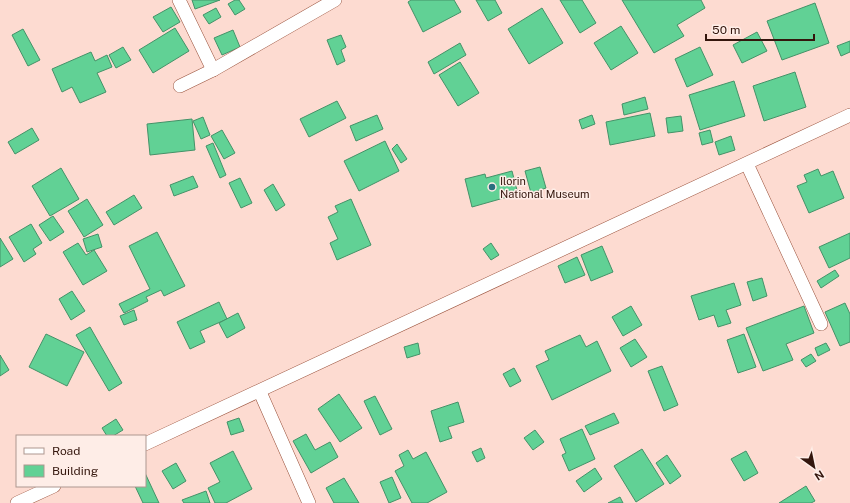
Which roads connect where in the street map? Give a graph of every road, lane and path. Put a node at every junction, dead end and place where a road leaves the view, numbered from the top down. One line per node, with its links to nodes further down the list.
1 (179, 0): 3 (street)
2 (335, 0): 3 (street)
3 (213, 70): 4 (street)
4 (180, 86)
5 (850, 115): 6 (street)
6 (747, 164): 7 (street); 8 (street)
7 (821, 324)
8 (260, 392): 9 (street); 12 (street)
9 (146, 444)
10 (52, 487): 11 (street)
11 (17, 503)
12 (309, 503)

